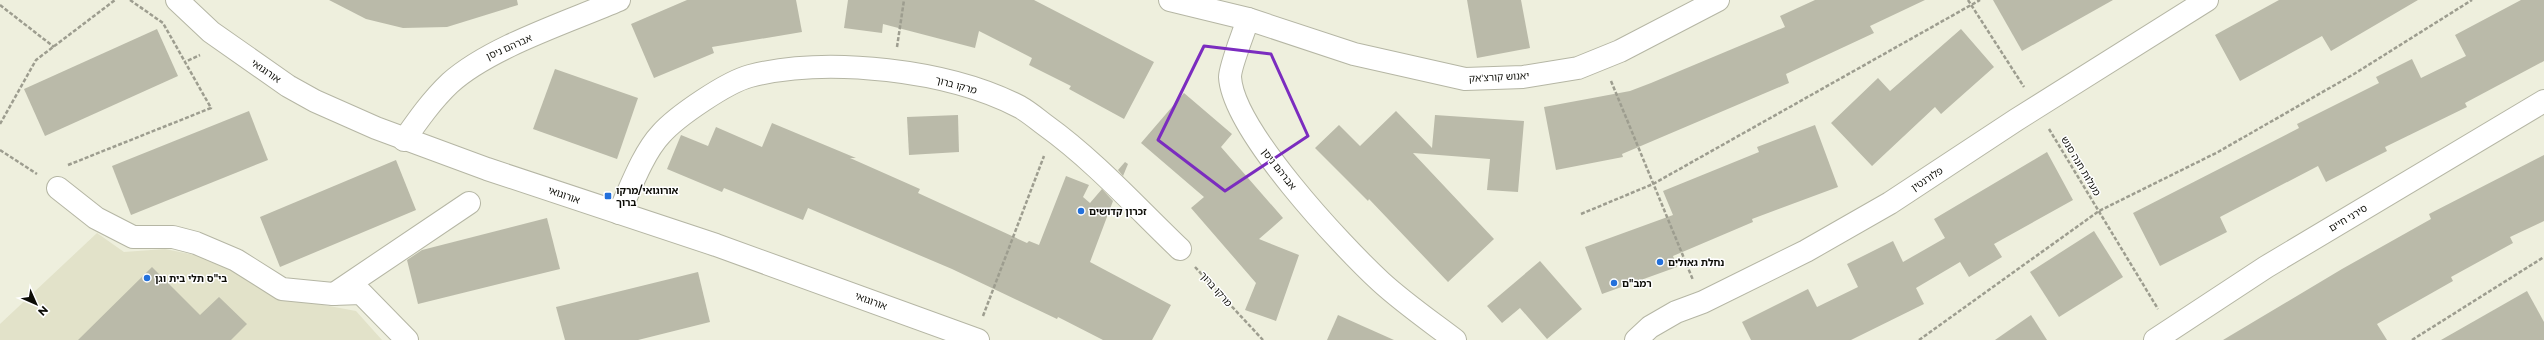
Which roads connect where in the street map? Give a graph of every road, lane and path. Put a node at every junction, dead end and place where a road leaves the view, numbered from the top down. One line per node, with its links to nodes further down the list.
1 (115, 0): 16 (path)
2 (130, 0): 18 (path)
3 (177, 0): 15 (street, אורוגואי)
4 (619, 0): 24 (street, אברהם ניסן)
5 (904, 0): 19 (path)
6 (1170, 0): 14 (street)
7 (1718, 0): 17 (street, יאנוש קורצ'אק)
8 (1968, 0): 13 (path, מעלות חנה סנש)
9 (1980, 0): 13 (path)
10 (2207, 0): 21 (street, פלורנטין)
11 (2472, 0): 29 (path)
12 (0, 5): 16 (path)
13 (1971, 5): 21 (path, מעלות חנה סנש); 27 (path)
14 (1248, 19): 17 (street, יאנוש קורצ'אק); 40 (street, אברהם ניסן)
15 (226, 42): 18 (path); 24 (street, אורוגואי)
16 (54, 47): 22 (path)
17 (1601, 59): 27 (path)
18 (185, 62): 26 (path)
19 (893, 72): 23 (street, מרקו ברוך); 30 (street, מרקו ברוך)
20 (2544, 102): 36 (street, סירני חיים)
21 (2036, 107): 29 (path, מעלות חנה סנש); 35 (street, פלורנטין)
22 (0, 124)
23 (1054, 131): 32 (street, מרקו ברוך); 37 (path)
24 (404, 140): 30 (street, אורוגואי)
25 (0, 150): 26 (path)
26 (60, 178): 34 (street)
27 (1653, 184): 31 (path); 35 (path)
28 (469, 203): 34 (street)
29 (2099, 211): 36 (path, מעלות חנה סנש); 42 (path)
30 (619, 213): 37 (street, אורוגואי)
31 (1581, 214)
32 (1180, 249): 39 (path, מרקו ברוך)
33 (2544, 257): 43 (path)
34 (333, 294): 38 (street)
35 (1703, 302): 41 (street, פלורנטין)
36 (2163, 335)
37 (976, 339)
38 (407, 340)
39 (1263, 340)
40 (1455, 340)
41 (1636, 340)
42 (1919, 340)
43 (2412, 340)

